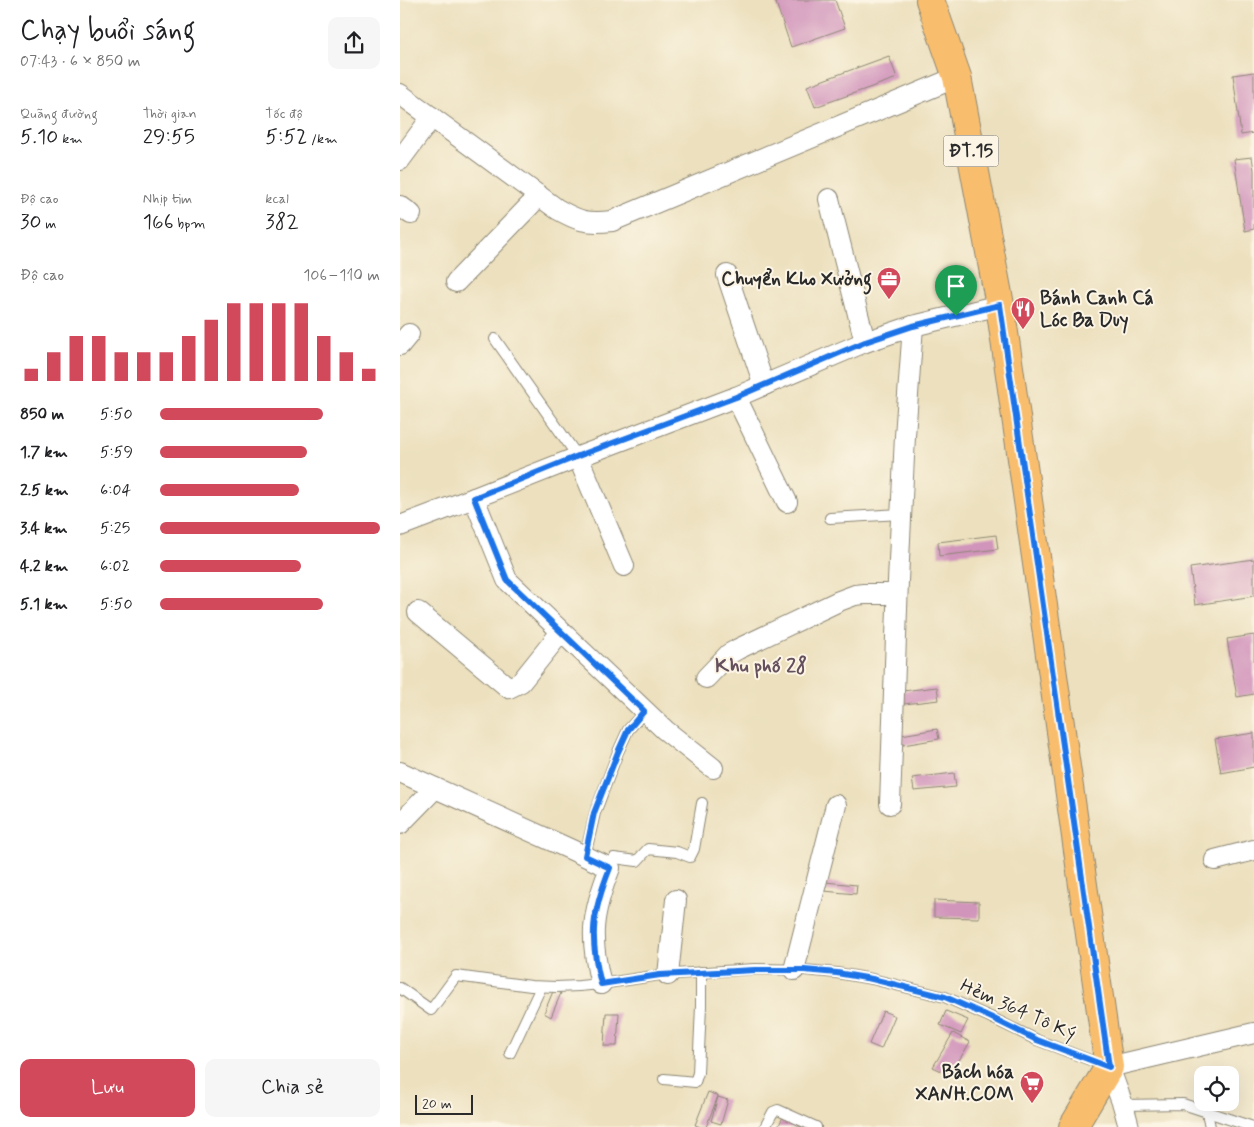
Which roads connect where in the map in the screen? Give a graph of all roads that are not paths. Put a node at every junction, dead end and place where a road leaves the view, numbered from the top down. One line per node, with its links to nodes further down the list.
1 (930, 0): 2 (main road, ĐT.15)
2 (957, 77): 6 (street); 10 (main road, ĐT.15)
3 (400, 94): 4 (street)
4 (432, 117): 5 (street); 6 (street)
5 (400, 160)
6 (539, 196): 9 (street)
7 (829, 199): 13 (street)
8 (728, 275): 14 (street)
9 (456, 282)
10 (1000, 305): 11 (street); 48 (main road, ĐT.15)
11 (913, 326): 13 (street); 19 (street)
12 (494, 339): 16 (lane)
13 (865, 342): 14 (street)
14 (764, 385): 15 (street)
15 (736, 397): 16 (street); 18 (street)
16 (578, 456): 17 (street); 22 (street)
17 (474, 498): 21 (street); 25 (street)
18 (787, 502)
19 (901, 514): 20 (lane); 23 (street)
20 (830, 518)
21 (400, 526)
22 (624, 566)
23 (897, 594): 26 (street); 32 (street)
24 (418, 612): 25 (street)
25 (561, 632): 27 (street)
26 (706, 678)
27 (644, 711): 28 (street); 36 (lane)
28 (713, 768)
29 (400, 772): 30 (street)
30 (435, 788): 34 (street); 36 (street)
31 (702, 803): 38 (lane)
32 (890, 804)
33 (836, 805): 40 (street)
34 (400, 824)
35 (1254, 850): 37 (street)
36 (585, 856): 38 (street)
37 (1215, 860)
38 (610, 868): 43 (street)
39 (676, 900): 42 (street)
40 (794, 970): 41 (lane, Hẻm 364 Tô Ký); 48 (lane, Hẻm 364 Tô Ký)
41 (701, 972): 42 (lane, Hẻm 364 Tô Ký); 49 (lane)
42 (668, 974): 43 (lane, Hẻm 364 Tô Ký)
43 (601, 984): 44 (lane, Hẻm 364 Tô Ký)
44 (542, 987): 45 (lane, Hẻm 364 Tô Ký); 47 (lane)
45 (400, 988)
46 (1254, 1033): 48 (street)
47 (510, 1053)
48 (1109, 1067): 50 (street); 54 (main road)
49 (664, 1079)
50 (1123, 1105): 51 (lane); 55 (street)
51 (1207, 1112): 56 (lane); 57 (lane)
52 (765, 1127): 53 (lane)
53 (816, 1127)
54 (1073, 1127)
55 (1128, 1127)
56 (1210, 1127)
57 (1253, 1127)

